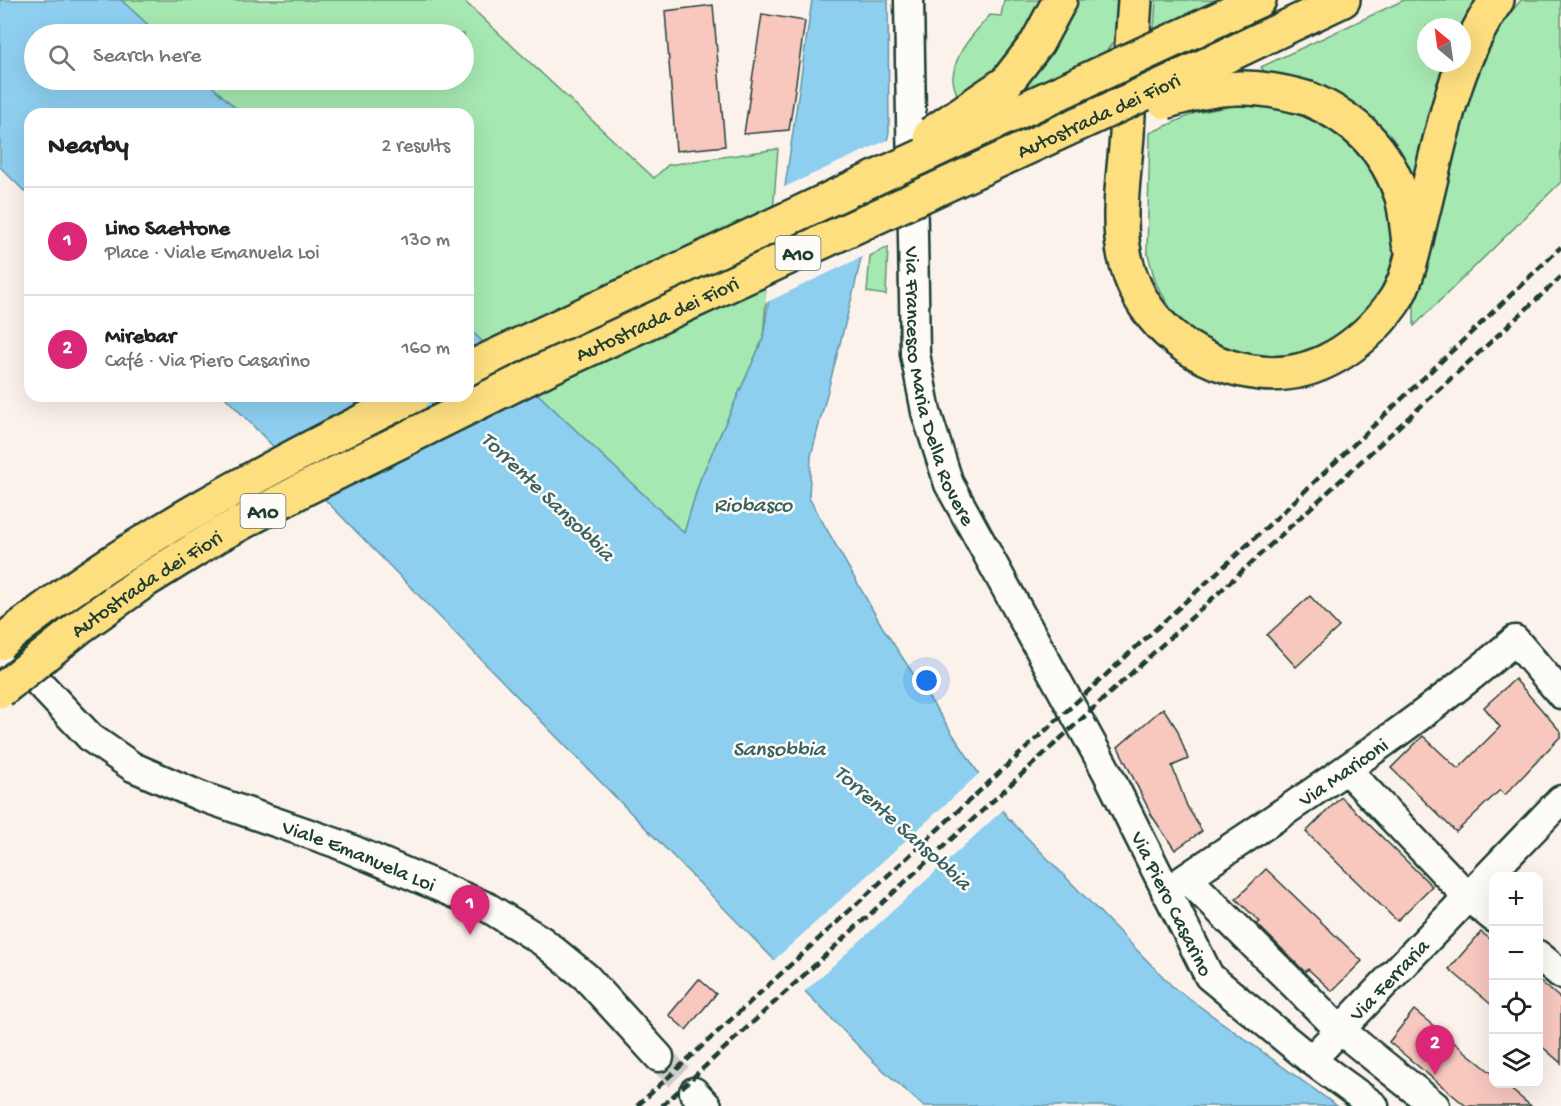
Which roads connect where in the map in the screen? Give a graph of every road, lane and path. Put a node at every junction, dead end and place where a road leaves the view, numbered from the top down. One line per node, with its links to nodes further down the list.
1 (909, 0): 16 (street, Via Francesco Maria Della Rovere)
2 (1060, 0): 8 (highway, bridge)
3 (1135, 0): 9 (highway)
4 (1259, 0): 8 (highway, Autostrada dei Fiori / A10, bridge)
5 (1343, 0): 7 (highway, Autostrada dei Fiori / A10, bridge)
6 (1497, 0): 9 (highway)
7 (1048, 137): 9 (highway, bridge); 14 (highway, Autostrada dei Fiori / A10, bridge)
8 (836, 196): 10 (highway, Autostrada dei Fiori / A10)
9 (1411, 257)
10 (474, 366)
11 (401, 402): 12 (highway, Autostrada dei Fiori / A10, bridge)
12 (0, 643)
13 (40, 684): 25 (street, Viale Emanuela Loi)
14 (0, 691)
15 (1561, 694): 17 (street, Via Mariconi)
16 (1089, 740): 19 (street, Via Piero Casarino)
17 (1347, 770): 19 (street, Via Mariconi); 20 (street)
18 (1561, 800): 20 (street, Via Ferraria)
19 (1176, 885): 24 (street, Via Piero Casarino); 26 (street, Via Piero Casarino)
20 (1467, 896): 21 (street); 24 (street, Via Ferraria)
21 (1489, 914)
22 (1543, 959): 23 (street)
23 (1561, 974)
24 (1339, 1029): 26 (street, Via Ferraria); 28 (street, Via Piero Casarino)
25 (659, 1057)
26 (1311, 1060): 27 (street, Via Piero Casarino)
27 (1374, 1106)
28 (1434, 1106)

